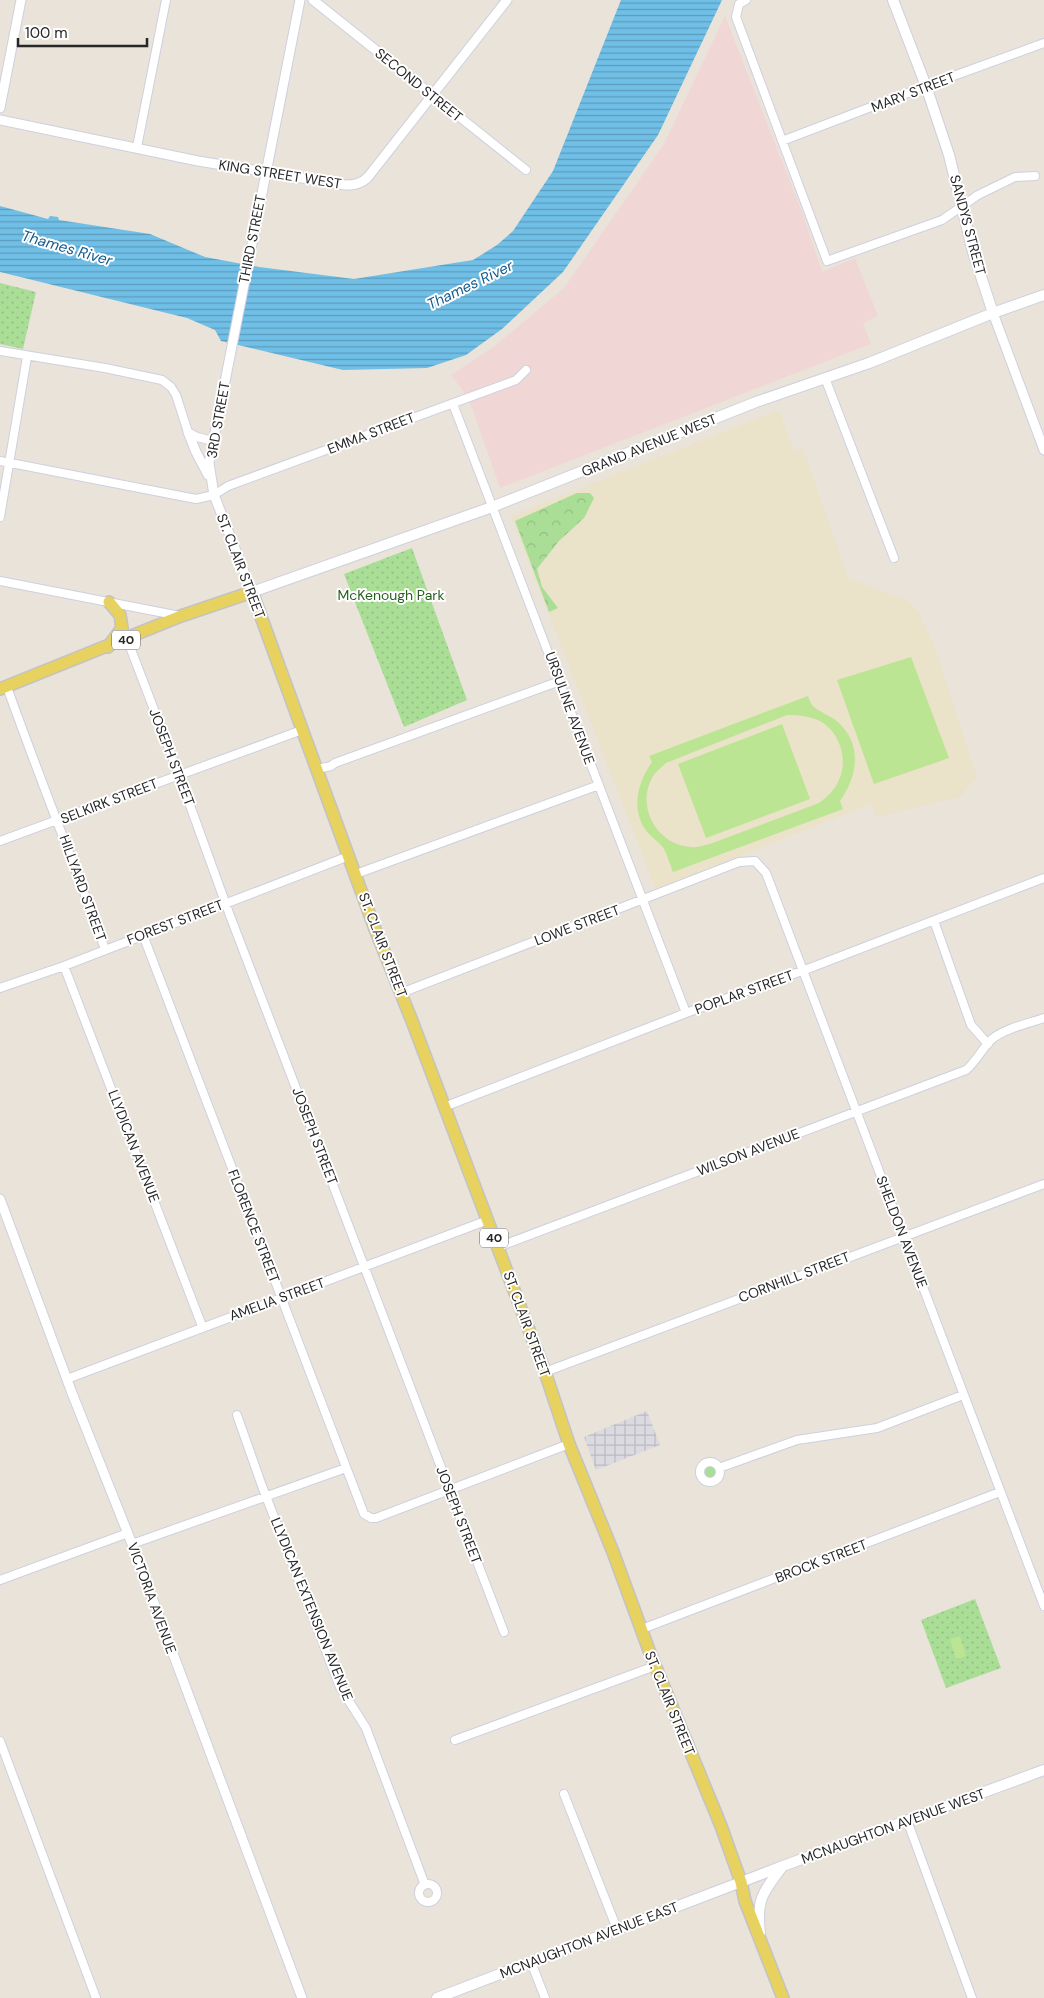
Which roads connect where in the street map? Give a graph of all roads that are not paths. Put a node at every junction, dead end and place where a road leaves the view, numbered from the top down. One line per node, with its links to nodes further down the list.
1 (21, 0): 11 (street)
2 (166, 0): 14 (street)
3 (300, 0): 16 (street, THIRD STREET)
4 (313, 0): 10 (street, SECOND STREET)
5 (507, 0): 10 (street, KING STREET WEST)
6 (746, 0): 13 (street)
7 (893, 0): 9 (main road, SANDYS STREET)
8 (1044, 43): 9 (street, MARY STREET)
9 (926, 86): 13 (street, MARY STREET); 18 (main road, SANDYS STREET)
10 (432, 95): 15 (street, SECOND STREET); 16 (street, KING STREET WEST)
11 (0, 108)
12 (0, 120): 14 (street, KING STREET WEST)
13 (782, 142): 18 (street)
14 (137, 147): 16 (street, KING STREET WEST)
15 (526, 170)
16 (266, 172): 23 (street, THIRD STREET)
17 (1036, 176): 18 (street)
18 (962, 206): 20 (main road, SANDYS STREET)
19 (1044, 295): 20 (main road, GRAND AVENUE WEST)
20 (992, 312): 25 (main road, GRAND AVENUE WEST); 29 (street, SANDYS STREET)
21 (0, 351): 22 (street)
22 (27, 356): 27 (street); 30 (street)
23 (229, 360): 28 (street, 3RD STREET)
24 (526, 370): 26 (street, EMMA STREET)
25 (825, 378): 33 (main road, GRAND AVENUE WEST); 35 (street)
26 (453, 404): 32 (street, EMMA STREET); 33 (street, URSULINE AVENUE)
27 (188, 432): 28 (street); 31 (street)
28 (213, 441): 31 (street, 3RD STREET)
29 (1044, 450)
30 (4, 462): 32 (street); 34 (street)
31 (211, 480): 32 (street, ST. CLAIR STREET)
32 (214, 495): 37 (street, ST. CLAIR STREET)
33 (492, 507): 37 (main road, GRAND AVENUE WEST); 42 (street, URSULINE AVENUE)
34 (0, 518)
35 (894, 558)
36 (0, 581): 38 (street)
37 (252, 592): 39 (main road, 40); 44 (main road, ST. CLAIR STREET / 40)
38 (109, 602): 39 (street); 41 (main road)
39 (181, 616): 40 (main road, 40)
40 (127, 639): 41 (main road, 40); 46 (street, JOSEPH STREET)
41 (108, 647): 43 (main road, 40)
42 (560, 680): 45 (street); 47 (street, URSULINE AVENUE)
43 (3, 688): 48 (street, HILLYARD STREET)
44 (302, 730): 45 (main road, ST. CLAIR STREET / 40); 46 (street, SELKIRK STREET)
45 (317, 769): 50 (main road, ST. CLAIR STREET / 40)
46 (179, 775): 48 (street, SELKIRK STREET); 55 (street, JOSEPH STREET)
47 (599, 785): 52 (street); 54 (street, URSULINE AVENUE)
48 (58, 820): 49 (street, SELKIRK STREET); 58 (street, HILLYARD STREET)
49 (0, 841)
50 (349, 856): 52 (main road, ST. CLAIR STREET / 40); 55 (street, FOREST STREET)
51 (755, 861): 54 (street, LOWE STREET); 60 (street, SHELDON AVENUE)
52 (356, 874): 62 (main road, ST. CLAIR STREET / 40)
53 (1044, 878): 56 (street, POPLAR STREET)
54 (644, 899): 62 (street, LOWE STREET); 63 (street, URSULINE AVENUE)
55 (226, 903): 57 (street, FOREST STREET); 73 (street, JOSEPH STREET)
56 (934, 921): 60 (street, POPLAR STREET); 65 (street)
57 (143, 935): 58 (street, FOREST STREET); 74 (street, FLORENCE STREET)
58 (105, 949): 59 (street, FOREST STREET)
59 (64, 966): 61 (street, FOREST STREET); 75 (street, LLYDICAN AVENUE)
60 (803, 970): 63 (street, POPLAR STREET); 67 (street, SHELDON AVENUE)
61 (0, 988)
62 (401, 993): 66 (main road, ST. CLAIR STREET / 40)
63 (686, 1013): 66 (street, POPLAR STREET)
64 (1044, 1018): 65 (street, WILSON AVENUE)
65 (988, 1044): 67 (street, WILSON AVENUE)
66 (444, 1107): 70 (main road, ST. CLAIR STREET / 40)
67 (856, 1111): 71 (street, SHELDON AVENUE); 72 (street, WILSON AVENUE)
68 (1044, 1184): 71 (street, CORNHILL STREET)
69 (0, 1199): 77 (street, VICTORIA AVENUE)
70 (488, 1220): 72 (main road, ST. CLAIR STREET / 40); 73 (street, AMELIA STREET)
71 (903, 1236): 76 (street, CORNHILL STREET); 78 (street, SHELDON AVENUE)
72 (498, 1248): 76 (main road, ST. CLAIR STREET / 40)
73 (364, 1267): 74 (street, AMELIA STREET); 83 (street, JOSEPH STREET)
74 (281, 1296): 75 (street, AMELIA STREET); 81 (street, FLORENCE STREET)
75 (202, 1326): 77 (street, AMELIA STREET)
76 (545, 1372): 80 (main road, ST. CLAIR STREET / 40)
77 (67, 1378): 86 (street, VICTORIA AVENUE)
78 (963, 1395): 82 (street); 84 (street, SHELDON AVENUE)
79 (237, 1415): 85 (street, LLYDICAN EXTENSION AVENUE)
80 (569, 1444): 83 (street); 90 (main road, ST. CLAIR STREET / 40)
81 (346, 1468): 83 (street, FLORENCE STREET); 85 (street)
82 (719, 1468)
83 (449, 1490): 91 (street, JOSEPH STREET)
84 (1000, 1492): 89 (street, SHELDON AVENUE); 90 (street, BROCK STREET)
85 (266, 1496): 87 (street); 100 (street, LLYDICAN EXTENSION AVENUE)
86 (128, 1533): 87 (street, VICTORIA AVENUE); 88 (street)
87 (132, 1544): 105 (street, VICTORIA AVENUE)
88 (0, 1580)
89 (1044, 1606)
90 (642, 1629): 92 (main road, ST. CLAIR STREET / 40)
91 (504, 1632)
92 (655, 1666): 93 (street); 99 (main road, ST. CLAIR STREET / 40)
93 (455, 1740)
94 (0, 1741): 104 (street)
95 (1044, 1770): 97 (main road, MCNAUGHTON AVENUE WEST)
96 (564, 1794): 101 (street)
97 (908, 1820): 98 (main road, MCNAUGHTON AVENUE WEST); 109 (street)
98 (783, 1866): 99 (main road, MCNAUGHTON AVENUE WEST); 102 (main road)
99 (741, 1882): 101 (main road, MCNAUGHTON AVENUE EAST); 102 (main road, ST. CLAIR STREET / 40)
100 (425, 1885)
101 (617, 1929): 103 (main road, MCNAUGHTON AVENUE EAST)
102 (761, 1942): 108 (main road, ST. CLAIR STREET / 40)
103 (531, 1962): 106 (main road, MCNAUGHTON AVENUE EAST); 107 (street)
104 (96, 1998)
105 (302, 1998)
106 (437, 1998)
107 (544, 1998)
108 (783, 1998)
109 (972, 1998)

